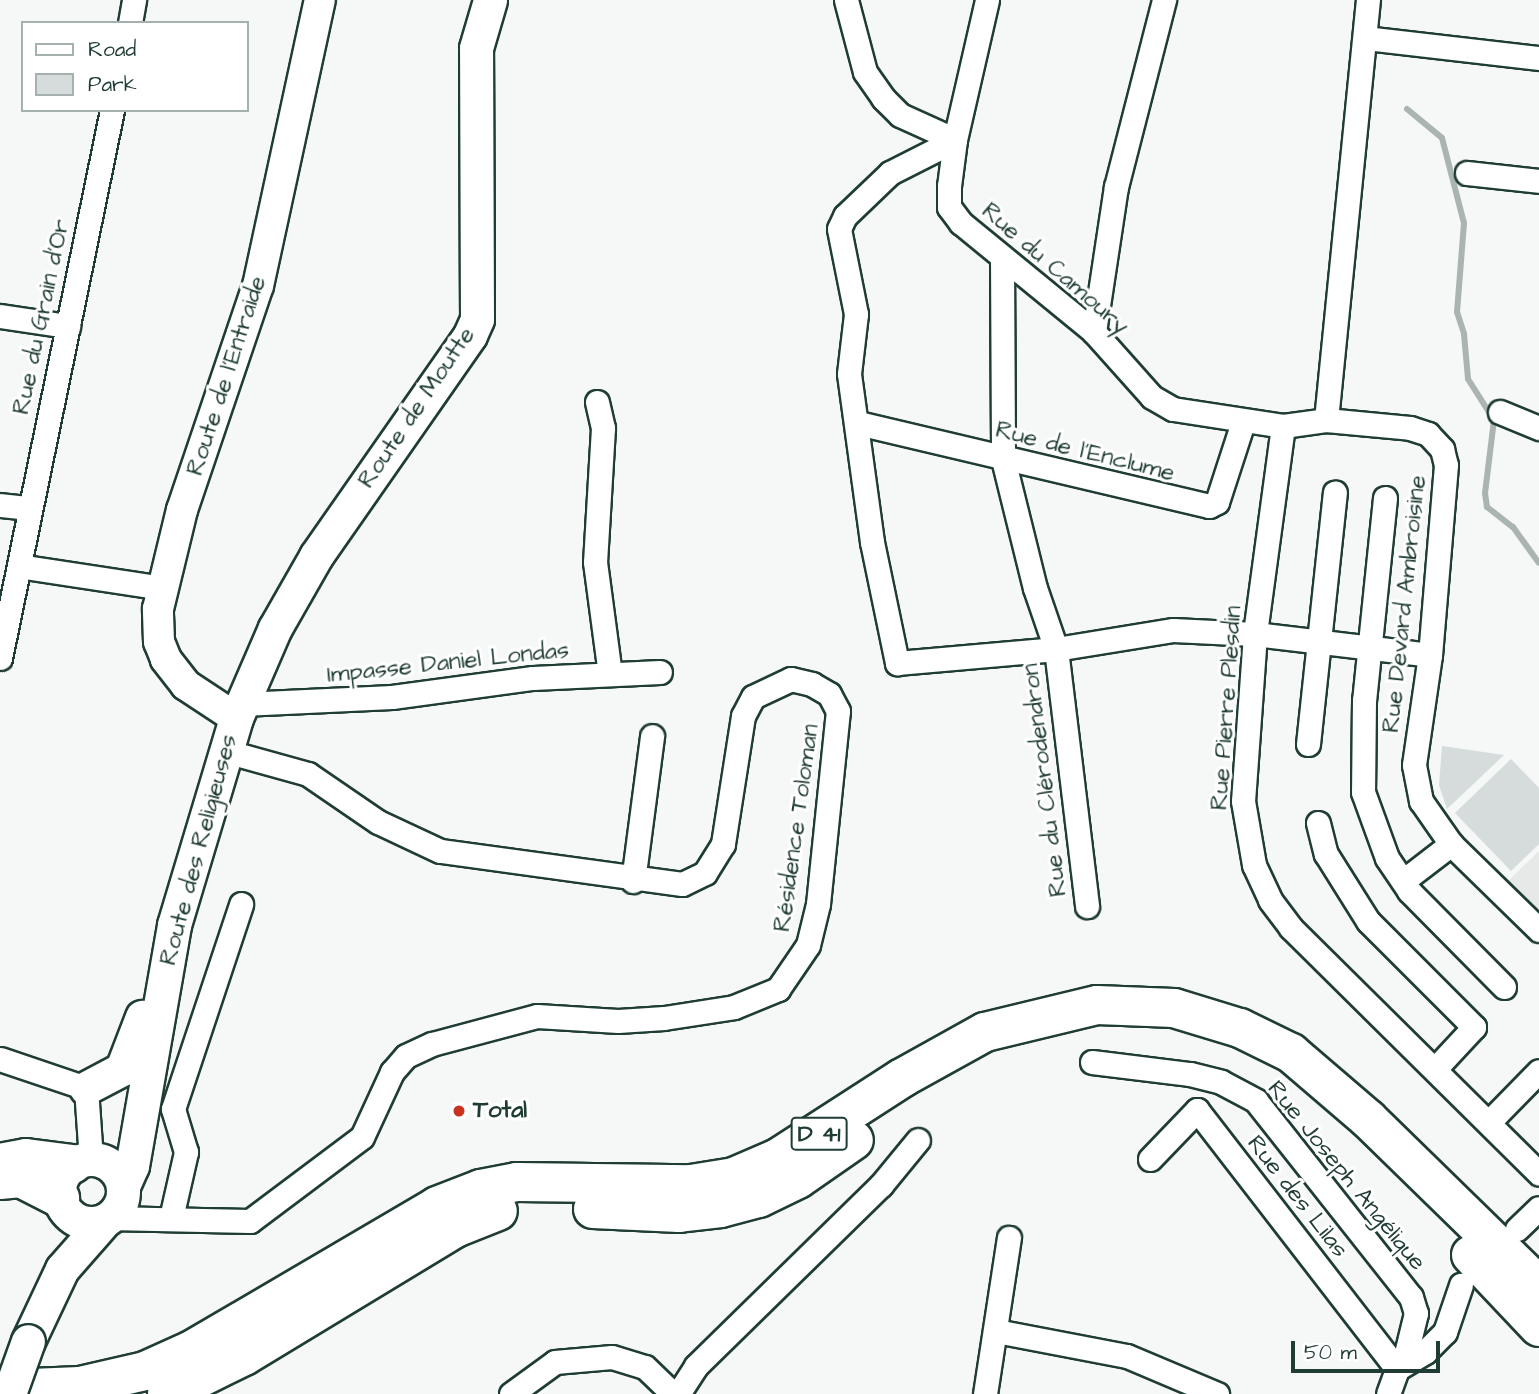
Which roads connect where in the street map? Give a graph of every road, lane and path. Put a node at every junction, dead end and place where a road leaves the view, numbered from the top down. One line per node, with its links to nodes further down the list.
1 (134, 0): 8 (street)
2 (320, 0): 32 (street, Route de l'Entraide)
3 (489, 0): 41 (main road, Route de Moutte)
4 (846, 0): 12 (street)
5 (987, 0): 12 (street, Rue du Camoury)
6 (1164, 0): 18 (street)
7 (1368, 0): 9 (street)
8 (130, 21)
9 (1365, 38): 10 (street); 21 (street)
10 (1539, 58)
11 (112, 112): 17 (street, Rue du Grain d'Or)
12 (955, 140): 15 (street, Rue du Camoury); 23 (street)
13 (1467, 173): 14 (street)
14 (1539, 181)
15 (1002, 257): 18 (street, Rue du Camoury); 26 (street, Rue du Clérodendron)
16 (0, 316): 17 (street)
17 (68, 326): 30 (street, Rue du Grain d'Or)
18 (1094, 332): 22 (street, Rue du Camoury)
19 (597, 402): 40 (street)
20 (1500, 412): 25 (street)
21 (1326, 420): 24 (street, Rue Devard Ambroisine); 37 (street, Rue Devard Ambroisine)
22 (1240, 421): 24 (street, Rue Devard Ambroisine); 26 (street, Rue de l'Enclume)
23 (858, 423): 26 (street, Rue de l'Enclume); 36 (street)
24 (1283, 426): 33 (street, Rue Pierre Plesdin)
25 (1539, 428)
26 (1003, 459): 36 (street, Rue du Clérodendron)
27 (1335, 492): 34 (street)
28 (1385, 498): 35 (street)
29 (0, 505): 30 (street)
30 (30, 508): 31 (street, Rue du Grain d'Or)
31 (19, 566): 32 (street); 38 (street, Rue du Grain d'Or)
32 (162, 588): 41 (street, Route de l'Entraide)
33 (1255, 634): 34 (street); 36 (street); 56 (street, Rue Pierre Plesdin)
34 (1319, 641): 35 (street); 43 (street)
35 (1369, 646): 37 (street); 48 (street)
36 (1056, 649): 50 (street, Rue du Clérodendron)
37 (1430, 655): 46 (street, Rue Devard Ambroisine)
38 (0, 658)
39 (660, 672): 40 (street, Impasse Daniel Londas)
40 (610, 674): 41 (street, Impasse Daniel Londas)
41 (239, 711): 44 (main road, Route des Religieuses)
42 (652, 736): 47 (street)
43 (1308, 744)
44 (225, 751): 47 (street, Résidence Toloman); 51 (main road, Route des Religieuses)
45 (1318, 823): 56 (street)
46 (1451, 844): 48 (street); 52 (street, Rue Devard Ambroisine)
47 (633, 881): 69 (street, Résidence Toloman)
48 (1403, 881): 53 (street)
49 (241, 904): 69 (street)
50 (1087, 906)
51 (174, 925): 58 (main road); 59 (main road, Route des Religieuses)
52 (1539, 930)
53 (1504, 987)
54 (0, 1059): 58 (street)
55 (1092, 1062): 77 (street, Rue Joseph Angélique)
56 (1435, 1069): 60 (street, Rue Pierre Plesdin)
57 (1539, 1070): 60 (street)
58 (86, 1101): 65 (street)
59 (139, 1121): 65 (main road); 67 (main road, Route des Religieuses)
60 (1489, 1122): 64 (street, Rue Pierre Plesdin)
61 (918, 1140): 81 (street)
62 (1150, 1159): 77 (street, Rue des Lilas)
63 (0, 1163): 65 (highway)
64 (1539, 1173)
65 (77, 1175): 66 (highway); 67 (main road); 67 (main road); 72 (main road, Route des Religieuses)
66 (0, 1180)
67 (115, 1205): 69 (street, Résidence Toloman); 72 (main road, Route des Religieuses)
68 (1539, 1208): 70 (street)
69 (171, 1218)
70 (1517, 1229)
71 (1009, 1238): 76 (street)
72 (62, 1269): 78 (main road, Route des Religieuses, bridge)
73 (1538, 1284): 78 (highway, D 41)
74 (1461, 1285): 77 (street)
75 (1539, 1327): 79 (highway, D 41)
76 (996, 1331): 82 (street); 83 (street)
77 (1401, 1365): 84 (street, Rue Joseph Angélique)
78 (20, 1391)
79 (167, 1394)
80 (511, 1394): 81 (street)
81 (675, 1394)
82 (985, 1394)
83 (1217, 1394)
84 (1388, 1394)

